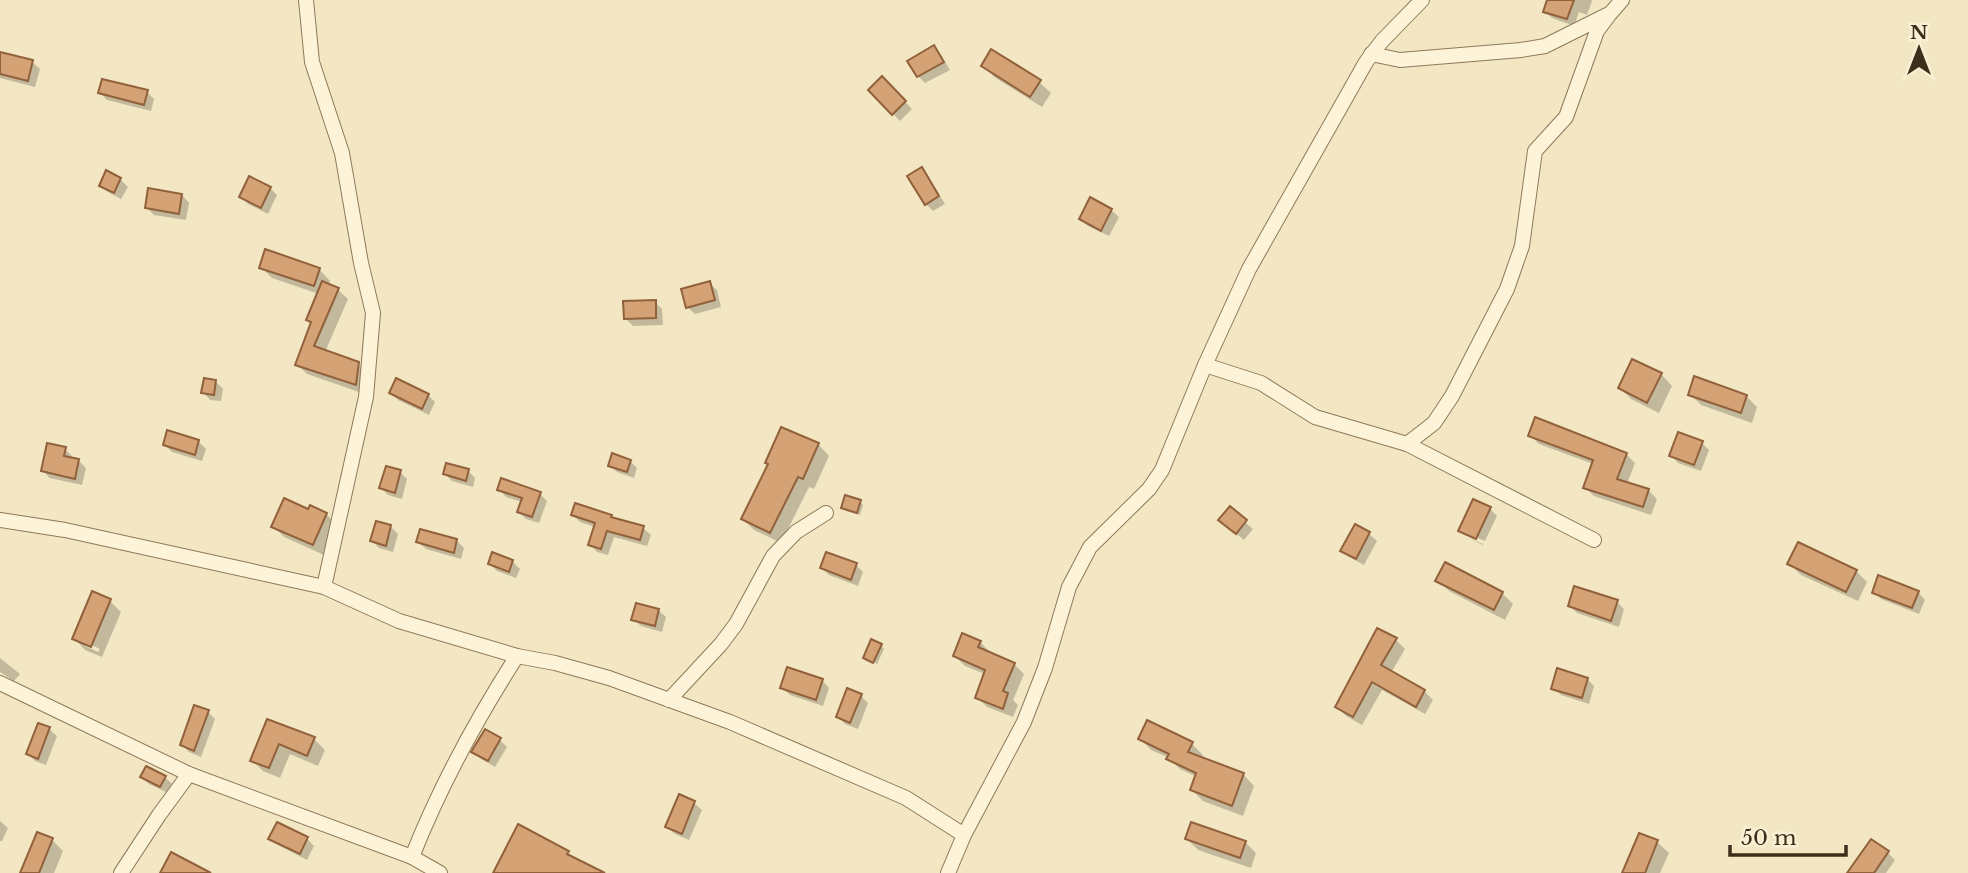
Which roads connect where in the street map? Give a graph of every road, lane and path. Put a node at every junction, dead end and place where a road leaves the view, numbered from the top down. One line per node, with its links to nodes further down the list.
1 (306, 0): 11 (street)
2 (1422, 0): 5 (street)
3 (1622, 0): 4 (street)
4 (1609, 15): 5 (street); 7 (street)
5 (1371, 54): 6 (street)
6 (1205, 365): 7 (street); 16 (street)
7 (1407, 444): 10 (street)
8 (826, 513): 14 (street)
9 (0, 520): 11 (street)
10 (1594, 540)
11 (324, 587): 12 (street)
12 (517, 656): 14 (street); 17 (street)
13 (0, 683): 15 (street)
14 (669, 700): 16 (street)
15 (190, 774): 17 (street); 18 (street)
16 (964, 835): 20 (street)
17 (412, 857): 19 (street)
18 (121, 873)
19 (440, 873)
20 (948, 873)

